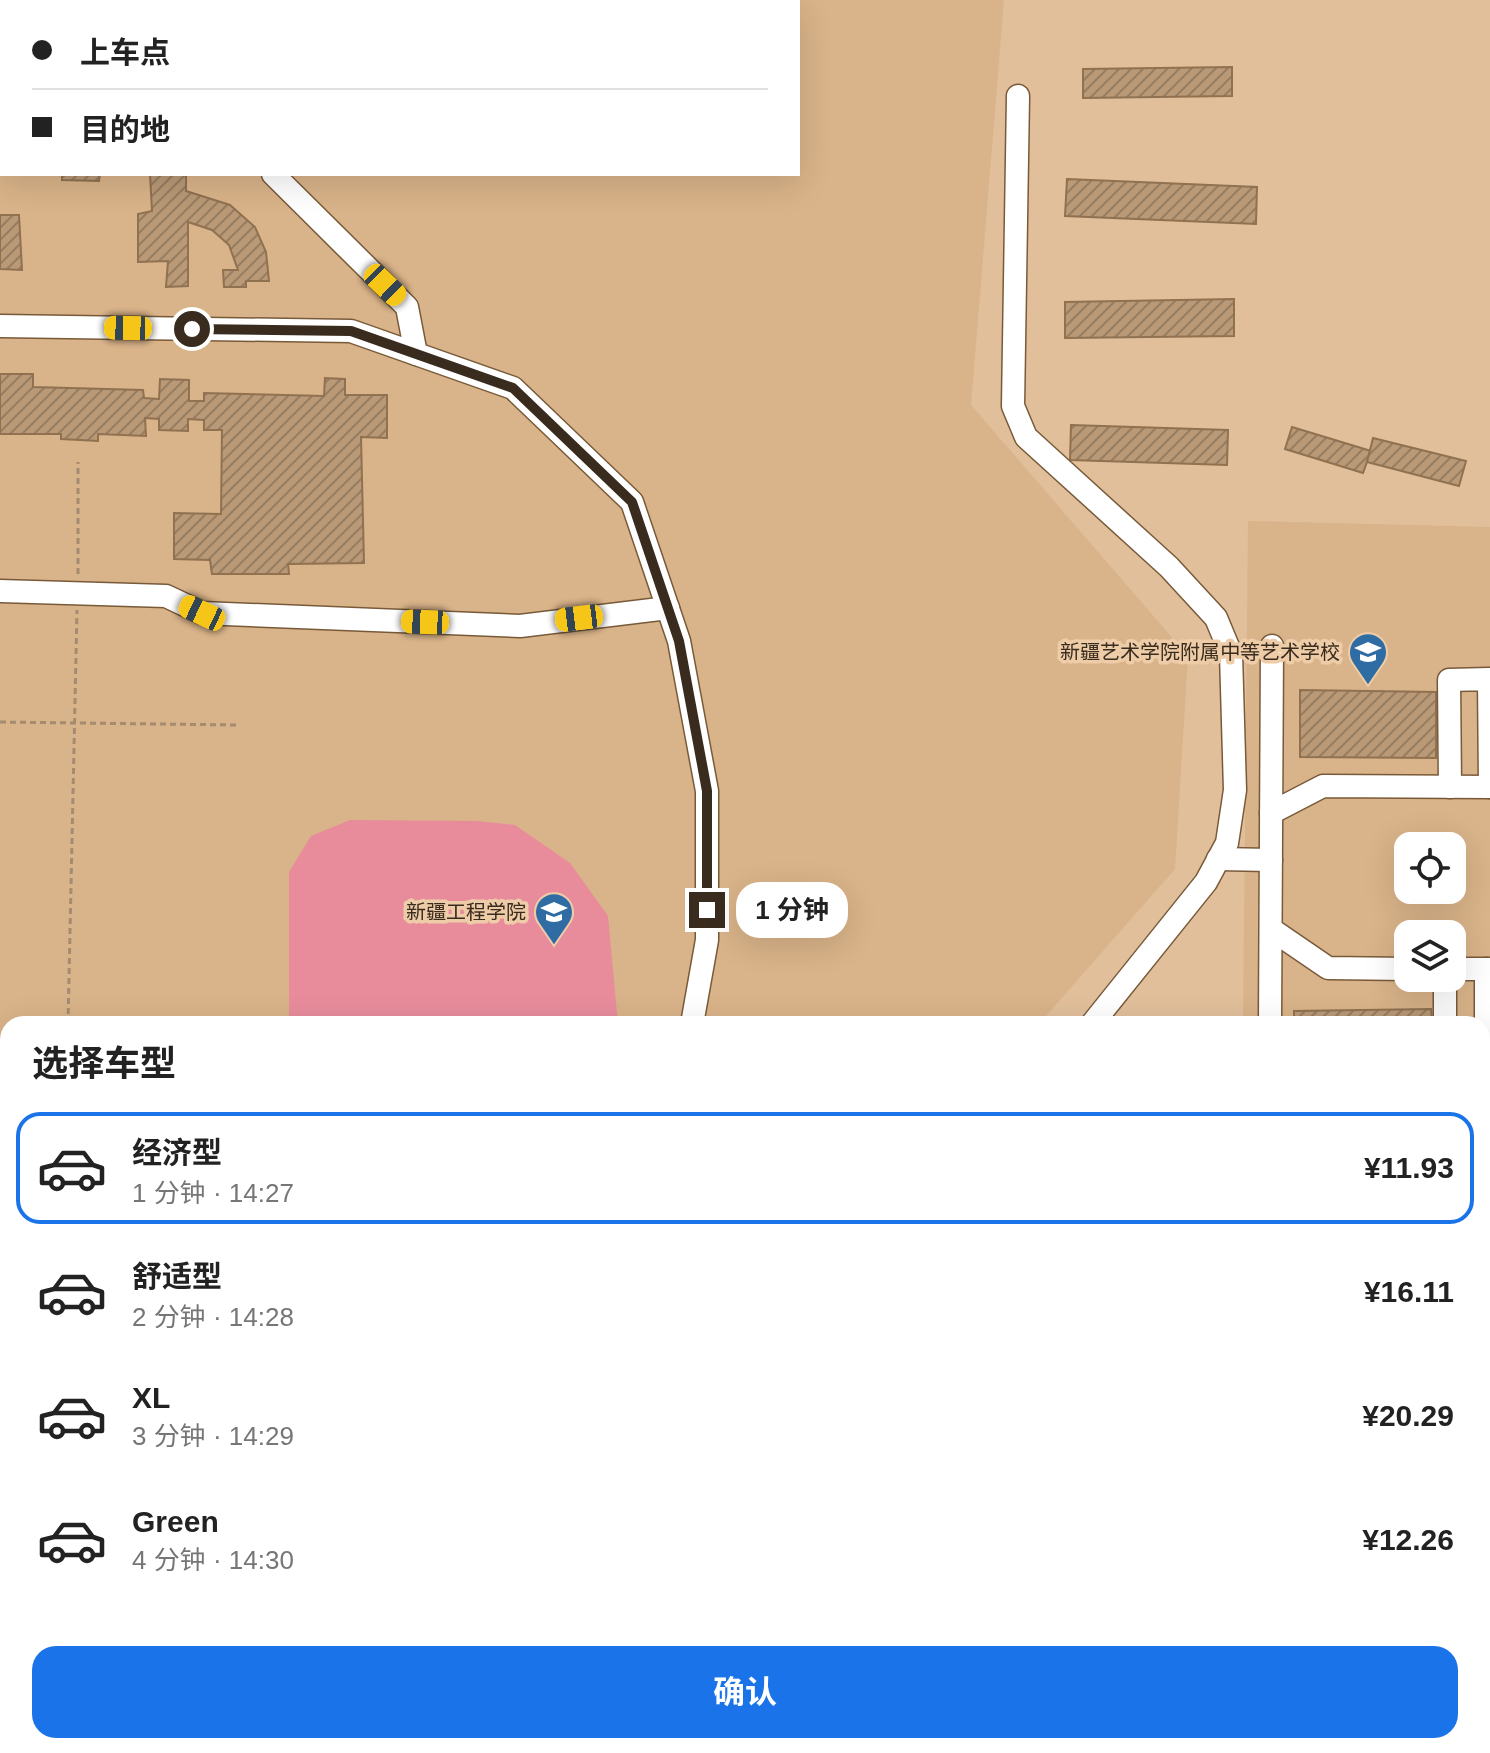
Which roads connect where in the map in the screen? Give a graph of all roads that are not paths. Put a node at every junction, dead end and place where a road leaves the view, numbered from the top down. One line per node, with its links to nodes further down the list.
1 (1018, 96): 11 (street)
2 (275, 176): 4 (street)
3 (0, 326): 4 (street)
4 (416, 354): 6 (street)
5 (0, 591): 6 (street)
6 (668, 608): 18 (street)
7 (1272, 646): 10 (street)
8 (1450, 787): 9 (street); 9 (street); 10 (street)
9 (1490, 787)
10 (1271, 813): 12 (street)
11 (1218, 859): 12 (street); 19 (street)
12 (1271, 860): 13 (street)
13 (1271, 929): 14 (street); 20 (street)
14 (1394, 969)
15 (1466, 969): 16 (street)
16 (1488, 969): 22 (street)
17 (1445, 992): 21 (street)
18 (693, 1016)
19 (1098, 1016)
20 (1270, 1016)
21 (1445, 1016)
22 (1487, 1016)

